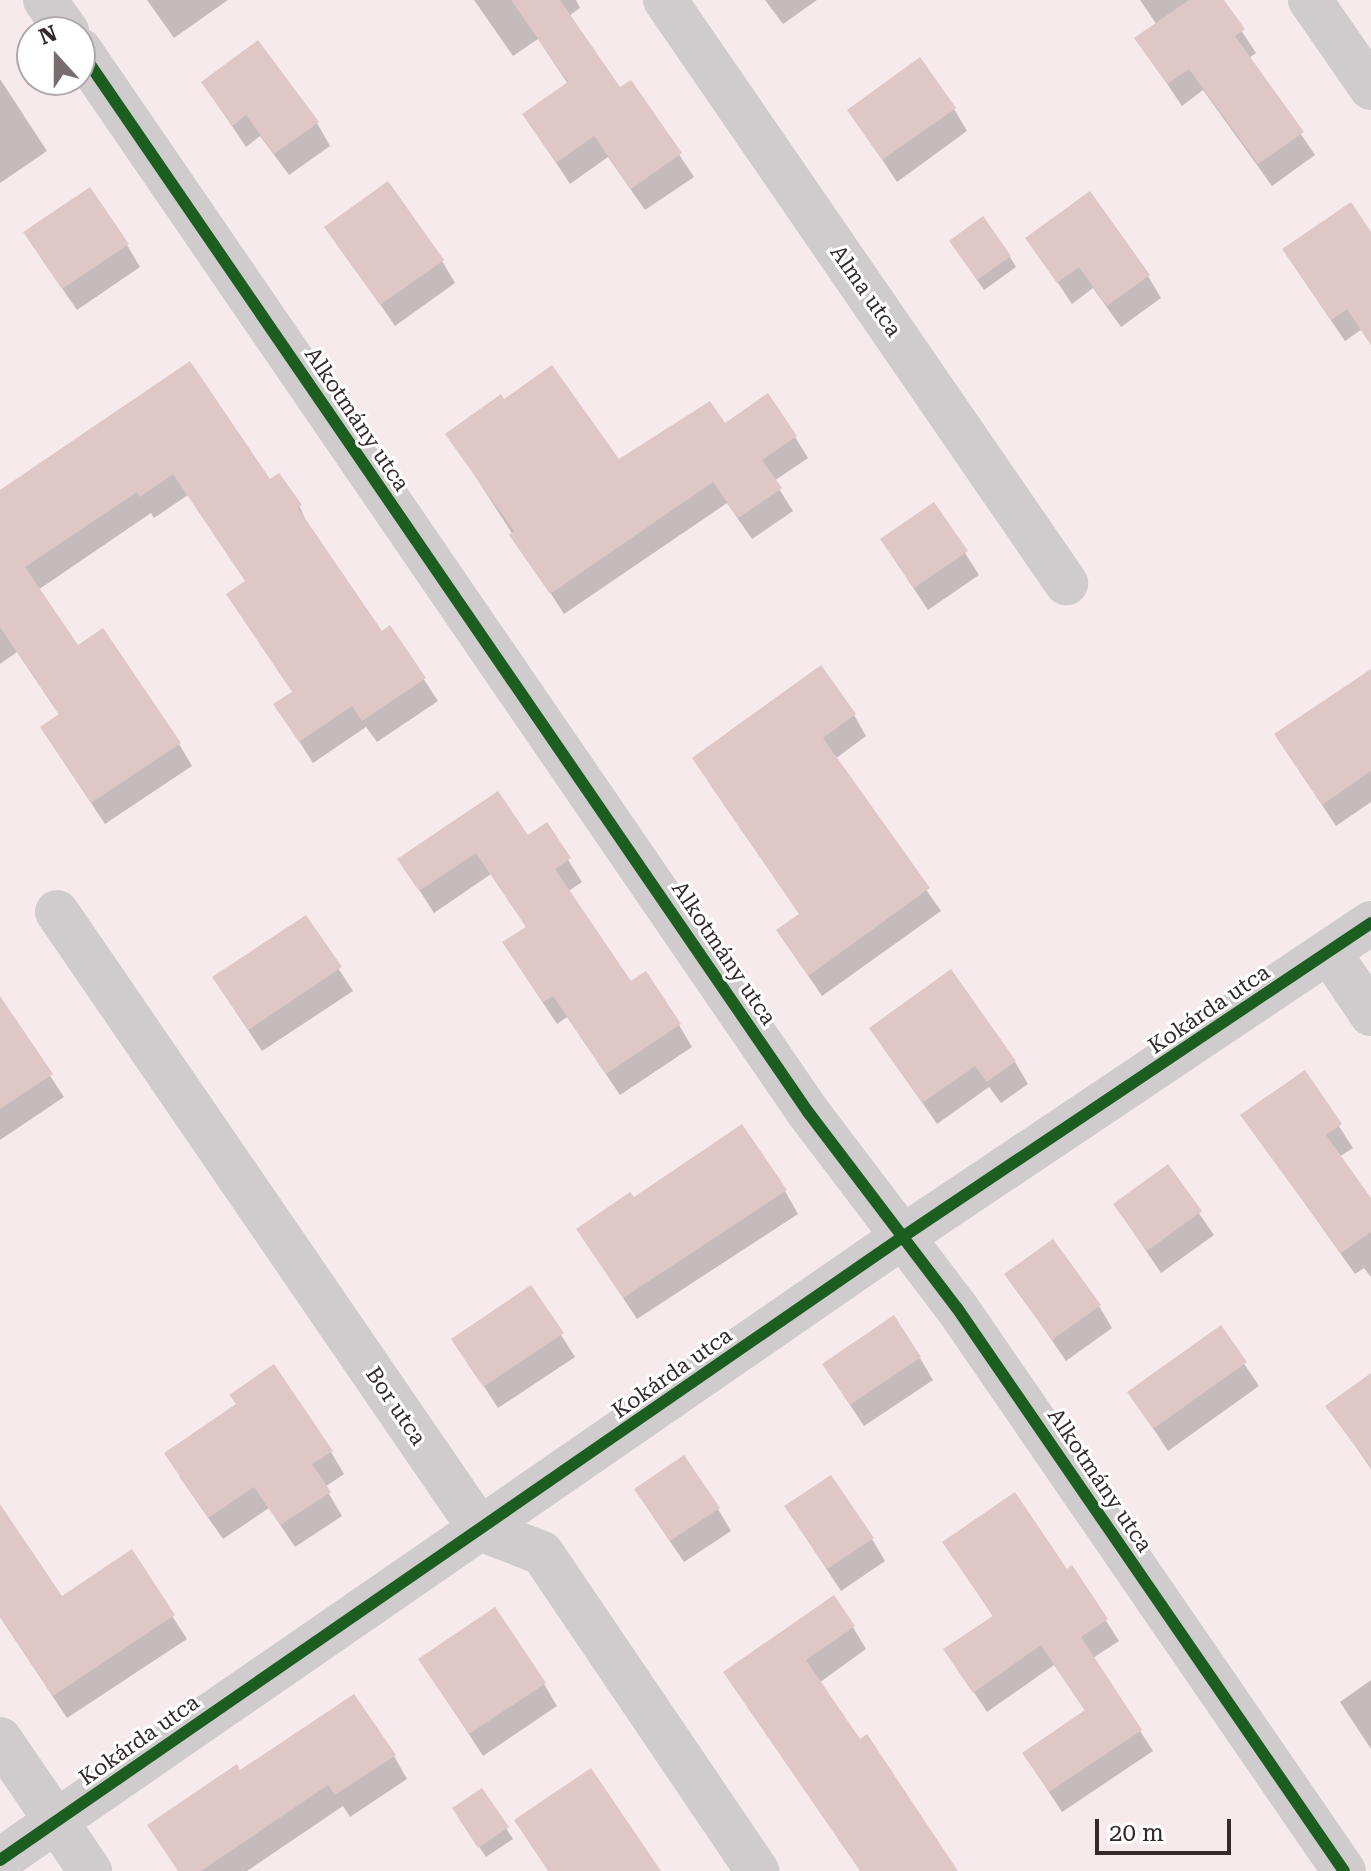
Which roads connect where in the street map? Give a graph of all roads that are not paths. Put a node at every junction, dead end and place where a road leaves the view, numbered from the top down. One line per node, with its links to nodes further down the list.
1 (665, 0): 5 (street, Alma utca)
2 (1310, 0): 4 (street)
3 (96, 73): 10 (street, Alkotmány utca)
4 (1371, 88)
5 (1066, 583)
6 (57, 912): 11 (street, Bor utca)
7 (1371, 923): 8 (street, Kokárda utca)
8 (1329, 952): 9 (street); 10 (street, Kokárda utca)
9 (1371, 1014)
10 (904, 1236): 11 (street, Kokárda utca); 17 (street, Alkotmány utca)
11 (480, 1529): 13 (street, Kokárda utca); 16 (street)
12 (0, 1739): 13 (street)
13 (56, 1821): 14 (street, Kokárda utca); 15 (street)
14 (0, 1860)
15 (90, 1871)
16 (757, 1871)
17 (1344, 1871)

